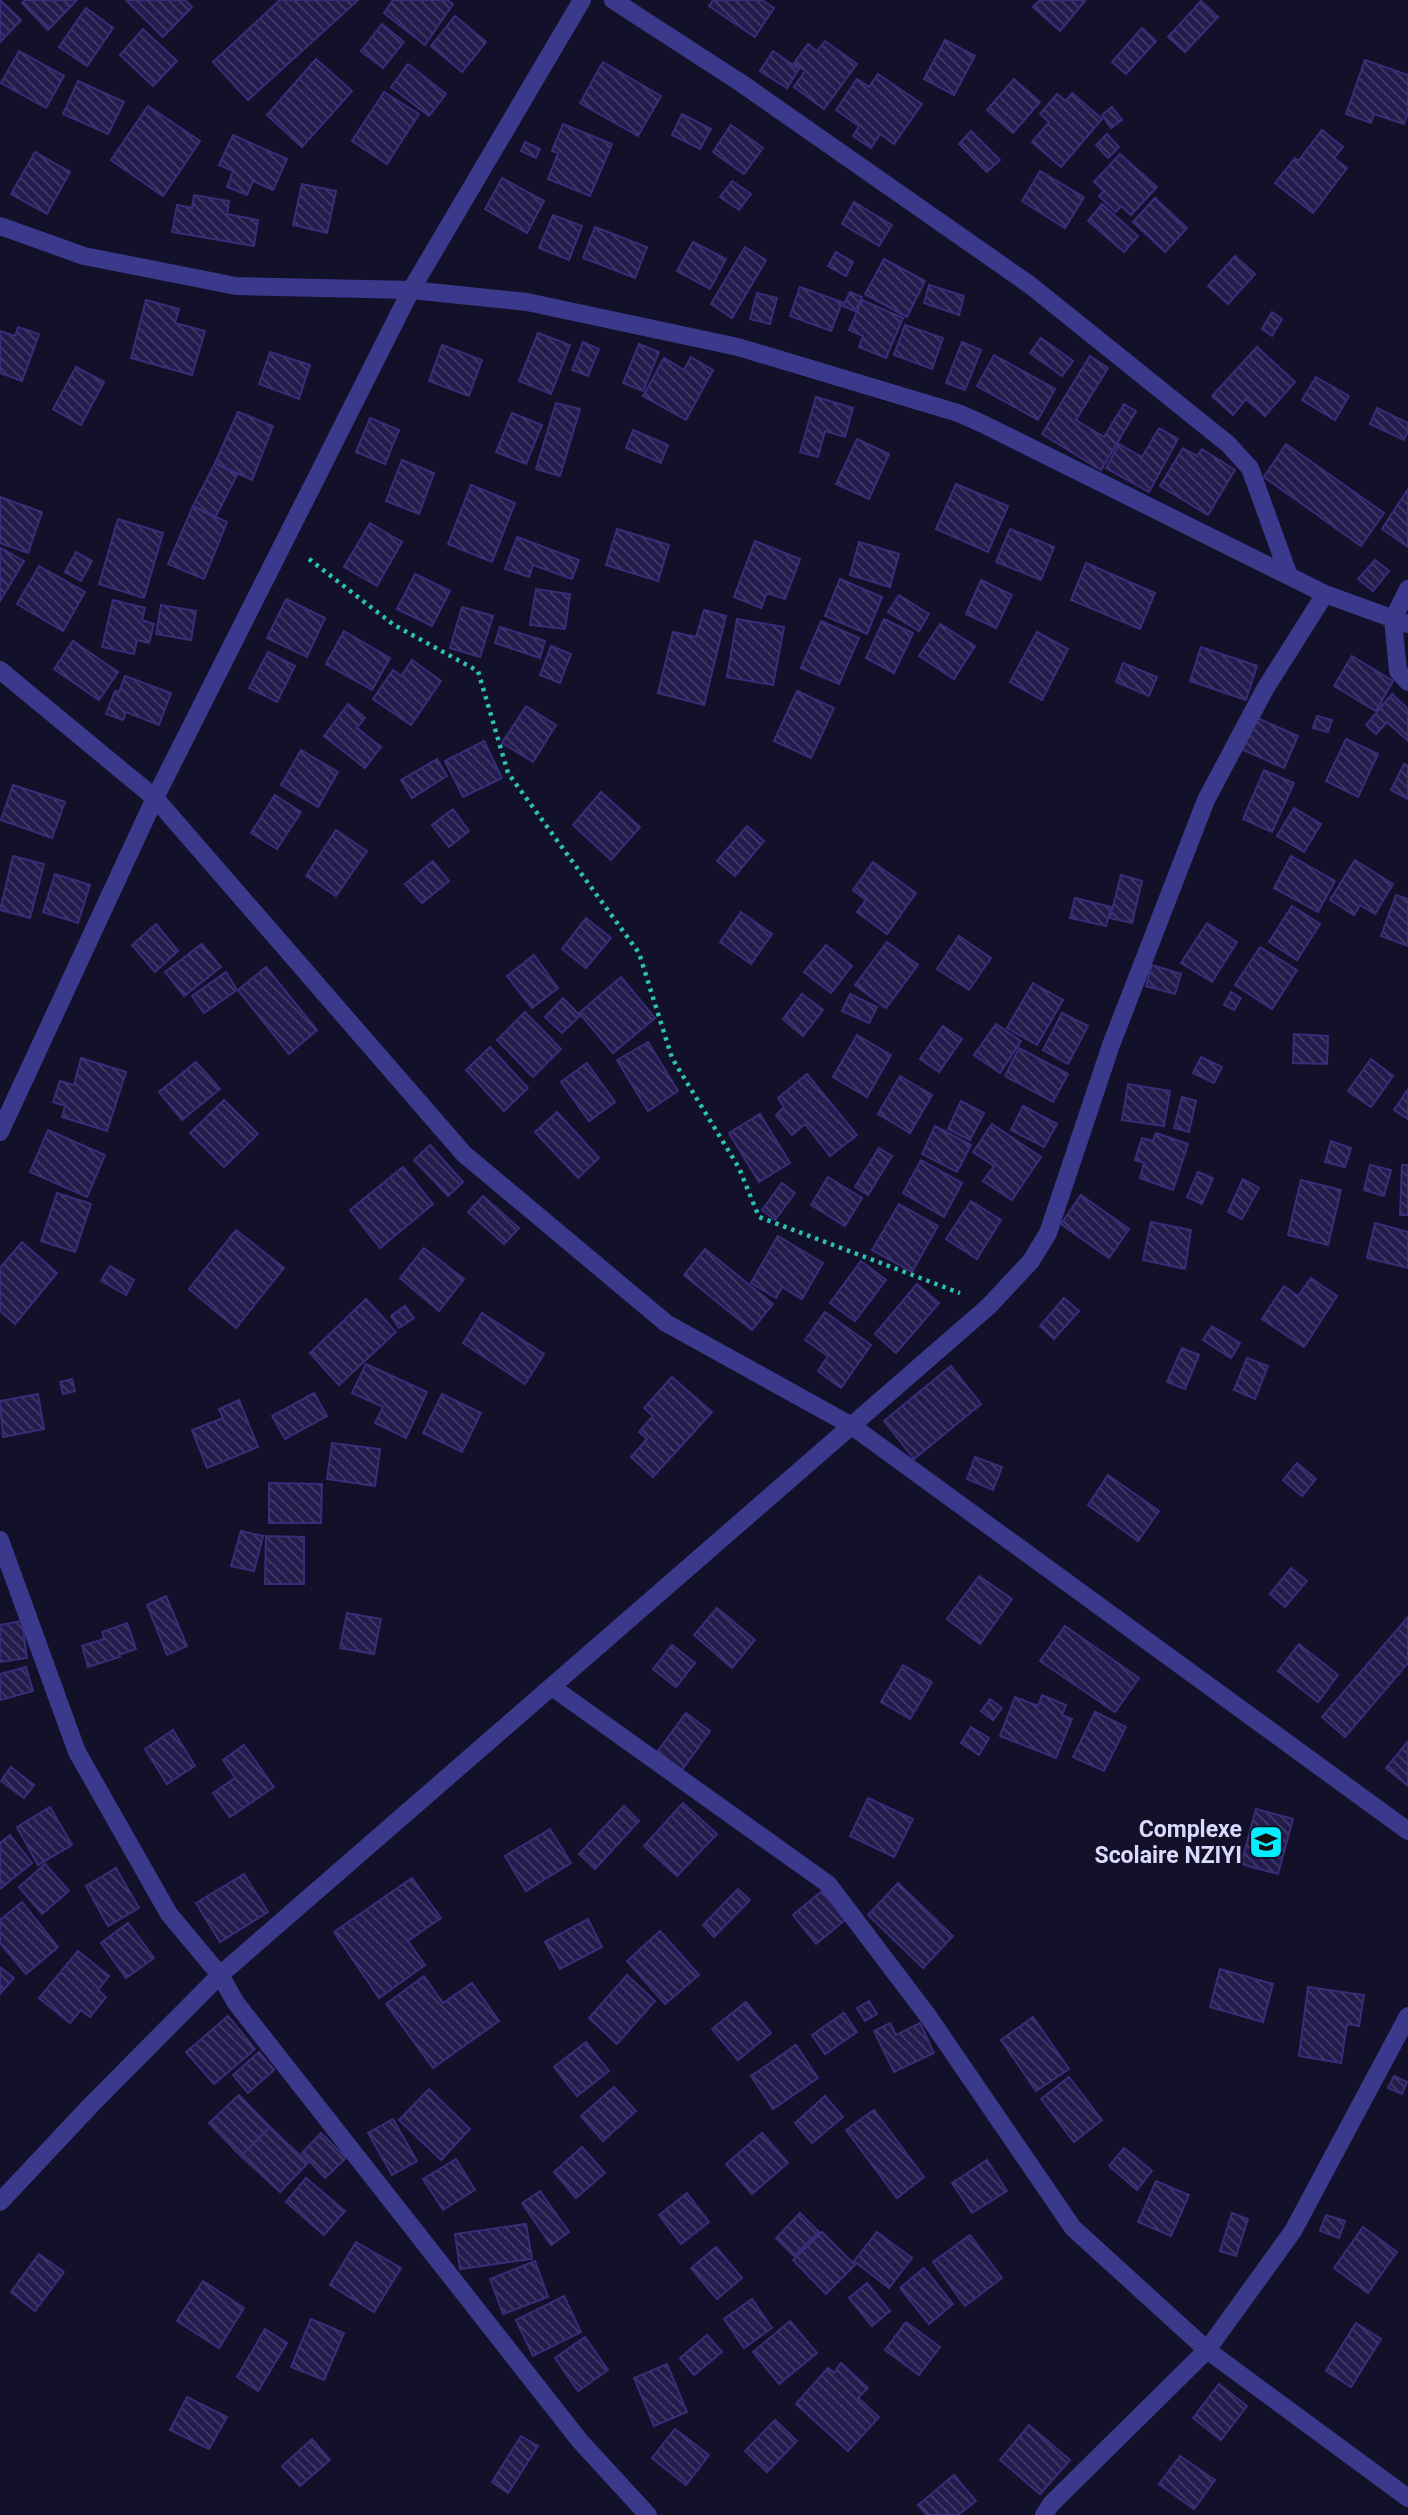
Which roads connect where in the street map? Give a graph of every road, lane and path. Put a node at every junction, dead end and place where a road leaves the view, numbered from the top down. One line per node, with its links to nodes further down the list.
1 (582, 0): 4 (street)
2 (613, 0): 6 (street)
3 (0, 226): 4 (street)
4 (411, 289): 5 (street); 6 (street)
5 (284, 539): 12 (street); 14 (path)
6 (1289, 576): 8 (street)
7 (1408, 589): 9 (street)
8 (1325, 594): 9 (street); 14 (street)
9 (1401, 622): 11 (street)
10 (0, 670): 12 (street)
11 (1408, 682)
12 (155, 798): 13 (street); 15 (street)
13 (0, 1132)
14 (989, 1306): 15 (street)
15 (852, 1426): 17 (street); 18 (street)
16 (0, 1540): 19 (street)
17 (552, 1687): 19 (street); 22 (street)
18 (1408, 1831)
19 (220, 1975): 21 (street); 24 (street)
20 (1408, 2016): 22 (street)
21 (0, 2202)
22 (1208, 2350): 23 (street); 25 (street)
23 (1408, 2498)
24 (648, 2515)
25 (1044, 2515)

